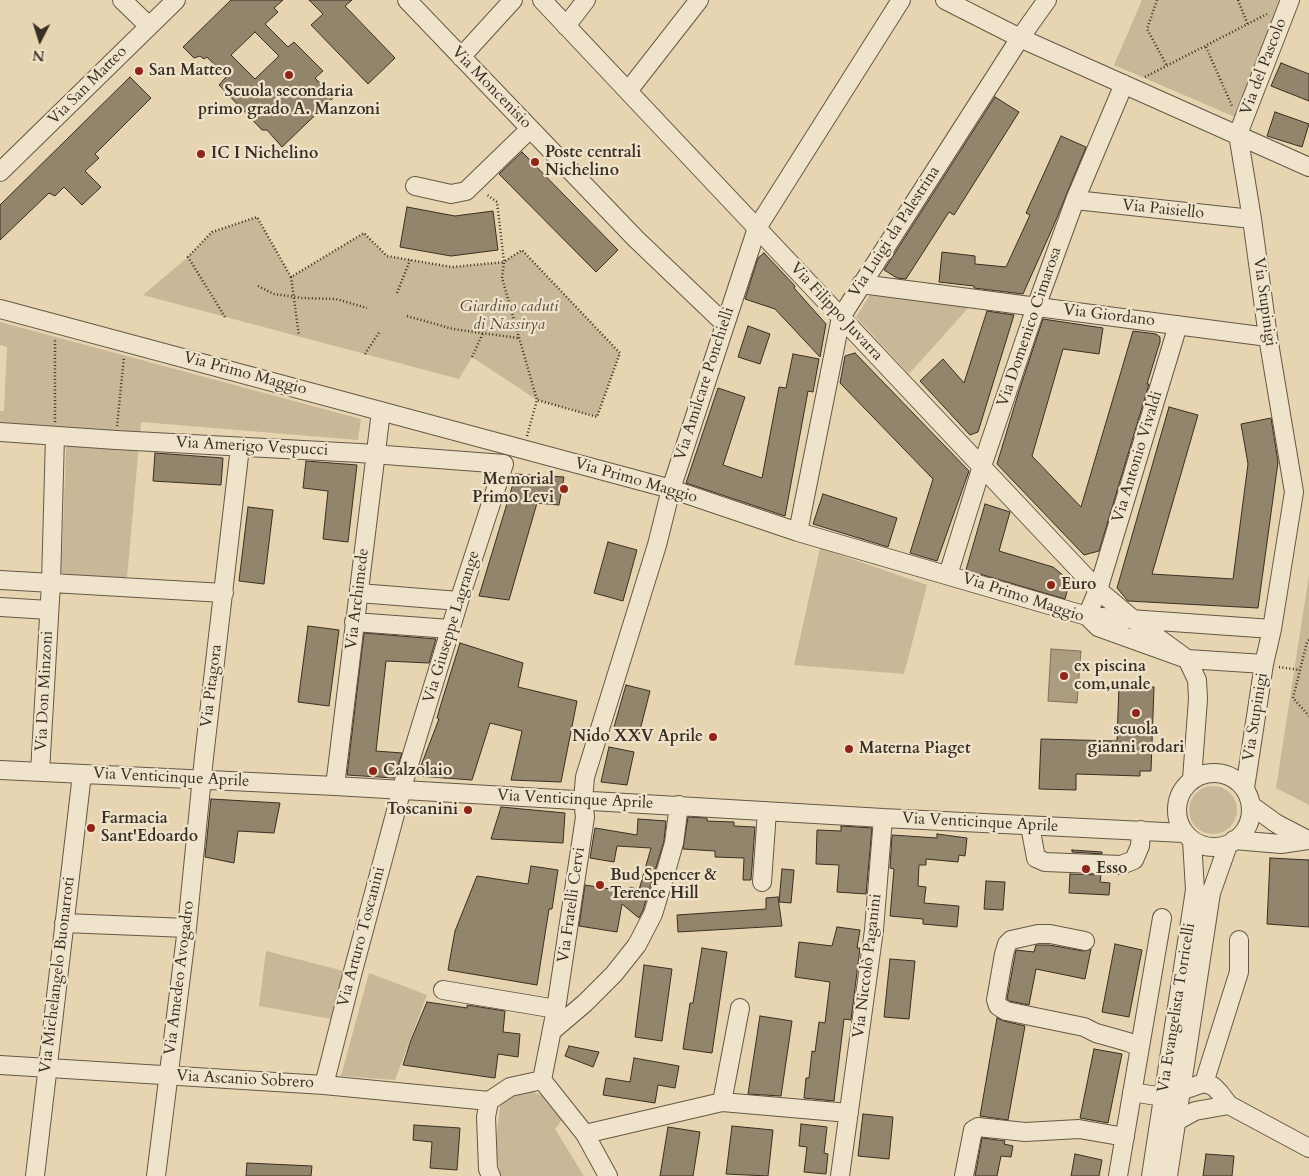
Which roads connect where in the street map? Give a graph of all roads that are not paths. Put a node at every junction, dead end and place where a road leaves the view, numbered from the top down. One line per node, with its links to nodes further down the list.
1 (122, 0): 12 (street)
2 (176, 0): 12 (street, Via San Matteo)
3 (407, 0): 15 (street, Via Moncenisio)
4 (513, 0): 15 (street)
5 (542, 0): 13 (street, Via Filippo Juvarra)
6 (586, 0): 13 (street)
7 (699, 0): 17 (street)
8 (901, 0): 25 (street, Via Amilcare Ponchielli)
9 (945, 0): 14 (street)
10 (1047, 0): 14 (street, Via Luigi da Palestrina)
11 (1290, 1): 19 (street, Via del Pascolo)
12 (149, 26): 21 (street, Via San Matteo)
13 (566, 26): 17 (street, Via Filippo Juvarra)
14 (1020, 38): 16 (street); 26 (street, Via Luigi da Palestrina)
15 (461, 57): 18 (street, Via Moncenisio)
16 (1126, 84): 19 (street); 23 (street, Via Domenico Cimarosa)
17 (628, 91): 25 (street, Via Filippo Juvarra)
18 (530, 129): 22 (street); 30 (street, Via Moncenisio)
19 (1239, 130): 20 (street); 24 (street, Via Stupinigi)
20 (1309, 167)
21 (0, 172)
22 (415, 186)
23 (1075, 200): 24 (street, Via Paisiello); 27 (street, Via Domenico Cimarosa)
24 (1252, 219): 32 (street, Via Stupinigi)
25 (757, 228): 29 (street, Via Filippo Juvarra); 30 (street, Via Amilcare Ponchielli)
26 (861, 284): 27 (street, Via Giordano); 29 (street, Via Luigi da Palestrina)
27 (1036, 307): 31 (street, Via Giordano); 39 (street, Via Domenico Cimarosa)
28 (0, 309): 33 (street, Via Primo Maggio)
29 (841, 317): 39 (street, Via Filippo Juvarra); 41 (street, Via Luigi da Palestrina)
30 (725, 324): 40 (street, Via Amilcare Ponchielli)
31 (1178, 325): 32 (street, Via Giordano); 45 (street, Via Antonio Vivaldi)
32 (1268, 337): 55 (street, Via Stupinigi)
33 (381, 411): 37 (street, Via Archimede); 40 (street, Via Primo Maggio)
34 (0, 432): 35 (street, Via Amerigo Vespucci)
35 (55, 436): 36 (street, Via Amerigo Vespucci); 44 (street, Via Don Minzoni)
36 (240, 446): 37 (street, Via Amerigo Vespucci); 46 (street, Via Pitagora)
37 (375, 454): 38 (street, Via Amerigo Vespucci); 47 (street, Via Archimede)
38 (504, 464): 48 (street, Via Giuseppe Lagrange)
39 (982, 466): 42 (street, Via Domenico Cimarosa); 45 (street, Via Filippo Juvarra)
40 (671, 489): 41 (street, Via Primo Maggio); 66 (street, Via Amilcare Ponchielli)
41 (798, 532): 42 (street, Via Primo Maggio)
42 (948, 575): 51 (street, Via Primo Maggio)
43 (0, 580): 44 (street)
44 (51, 583): 46 (street); 50 (street, Via Don Minzoni)
45 (1098, 590): 51 (street, Via Antonio Vivaldi); 52 (street, Via Filippo Juvarra)
46 (224, 592): 62 (street, Via Pitagora)
47 (358, 593): 48 (street); 53 (street, Via Archimede)
48 (458, 601): 54 (street, Via Giuseppe Lagrange)
49 (0, 607): 50 (street, Via Don Minzoni)
50 (49, 610): 59 (street, Via Don Minzoni)
51 (1087, 616): 52 (street); 56 (street, Via Primo Maggio)
52 (1135, 620): 55 (street); 56 (street, Via Filippo Juvarra)
53 (354, 622): 54 (street); 63 (street, Via Archimede)
54 (450, 629): 65 (street, Via Giuseppe Lagrange)
55 (1272, 629): 57 (street, Via Stupinigi)
56 (1188, 659): 57 (street, Via Primo Maggio); 61 (street)
57 (1264, 664): 64 (street, Via Stupinigi)
58 (0, 770): 59 (street, Via Venticinque Aprile)
59 (40, 772): 60 (street, Via Venticinque Aprile)
60 (82, 774): 62 (street, Via Venticinque Aprile); 79 (street, Via Michelangelo Buonarroti)
61 (1192, 779): 64 (street); 69 (street)
62 (202, 780): 63 (street, Via Venticinque Aprile); 80 (street, Via Amedeo Avogadro)
63 (335, 786): 65 (street, Via Venticinque Aprile)
64 (1245, 788): 68 (street)
65 (402, 790): 66 (street, Via Venticinque Aprile); 94 (street, Via Arturo Toscanini)
66 (582, 800): 67 (street, Via Venticinque Aprile); 85 (street, Via Fratelli Cervi)
67 (679, 805): 70 (street, Via Venticinque Aprile); 86 (street)
68 (1252, 806): 75 (street); 76 (street)
69 (1176, 808): 73 (street); 74 (street)
70 (767, 811): 71 (street, Via Venticinque Aprile); 77 (street)
71 (883, 818): 72 (street, Via Venticinque Aprile); 102 (street, Via Niccolò Paganini)
72 (1030, 826): 73 (street, Via Venticinque Aprile); 73 (street)
73 (1146, 830): 74 (street, Via Venticinque Aprile)
74 (1188, 836): 76 (street); 97 (street, Via Evangelista Torricelli)
75 (1309, 840): 76 (street)
76 (1231, 843): 88 (street, Via Evangelista Torricelli)
77 (762, 882)
78 (1162, 918): 87 (street, Via Evangelista Torricelli)
79 (64, 922): 80 (street); 90 (street, Via Michelangelo Buonarroti)
80 (187, 928): 91 (street, Via Amedeo Avogadro)
81 (1239, 940): 93 (street)
82 (1085, 941): 87 (street)
83 (443, 990): 85 (street)
84 (740, 1008): 99 (street)
85 (556, 1009): 86 (street, Via Fratelli Cervi)
86 (552, 1031): 92 (street, Via Fratelli Cervi)
87 (1140, 1047): 96 (street, Via Evangelista Torricelli)
88 (1186, 1063): 93 (street); 95 (street, Via Evangelista Torricelli)
89 (0, 1065): 90 (street, Via Ascanio Sobrero)
90 (48, 1068): 91 (street, Via Ascanio Sobrero); 108 (street, Via Michelangelo Buonarroti)
91 (168, 1075): 94 (street, Via Ascanio Sobrero); 109 (street, Via Amedeo Avogadro)
92 (542, 1080): 98 (street); 104 (street)
93 (1205, 1083): 95 (street); 100 (street); 101 (street)
94 (324, 1085): 98 (street, Via Ascanio Sobrero)
95 (1182, 1090): 97 (street); 103 (street, Via Evangelista Torricelli)
96 (1132, 1092): 97 (street); 105 (street, Via Evangelista Torricelli)
97 (1163, 1097): 114 (street, Via Evangelista Torricelli)
98 (489, 1101): 107 (street)
99 (722, 1102): 102 (street); 104 (street)
100 (1229, 1105): 101 (street); 106 (street)
101 (1195, 1111): 103 (street)
102 (849, 1113): 111 (street, Via Niccolò Paganini)
103 (1177, 1121): 115 (street, Via Evangelista Torricelli)
104 (585, 1134): 110 (street)
105 (1125, 1137): 112 (street); 113 (street, Via Evangelista Torricelli)
106 (1309, 1148)
107 (488, 1173)
108 (35, 1176)
109 (156, 1176)
110 (608, 1176)
111 (840, 1176)
112 (964, 1176)
113 (1118, 1176)
114 (1151, 1176)
115 (1168, 1176)

